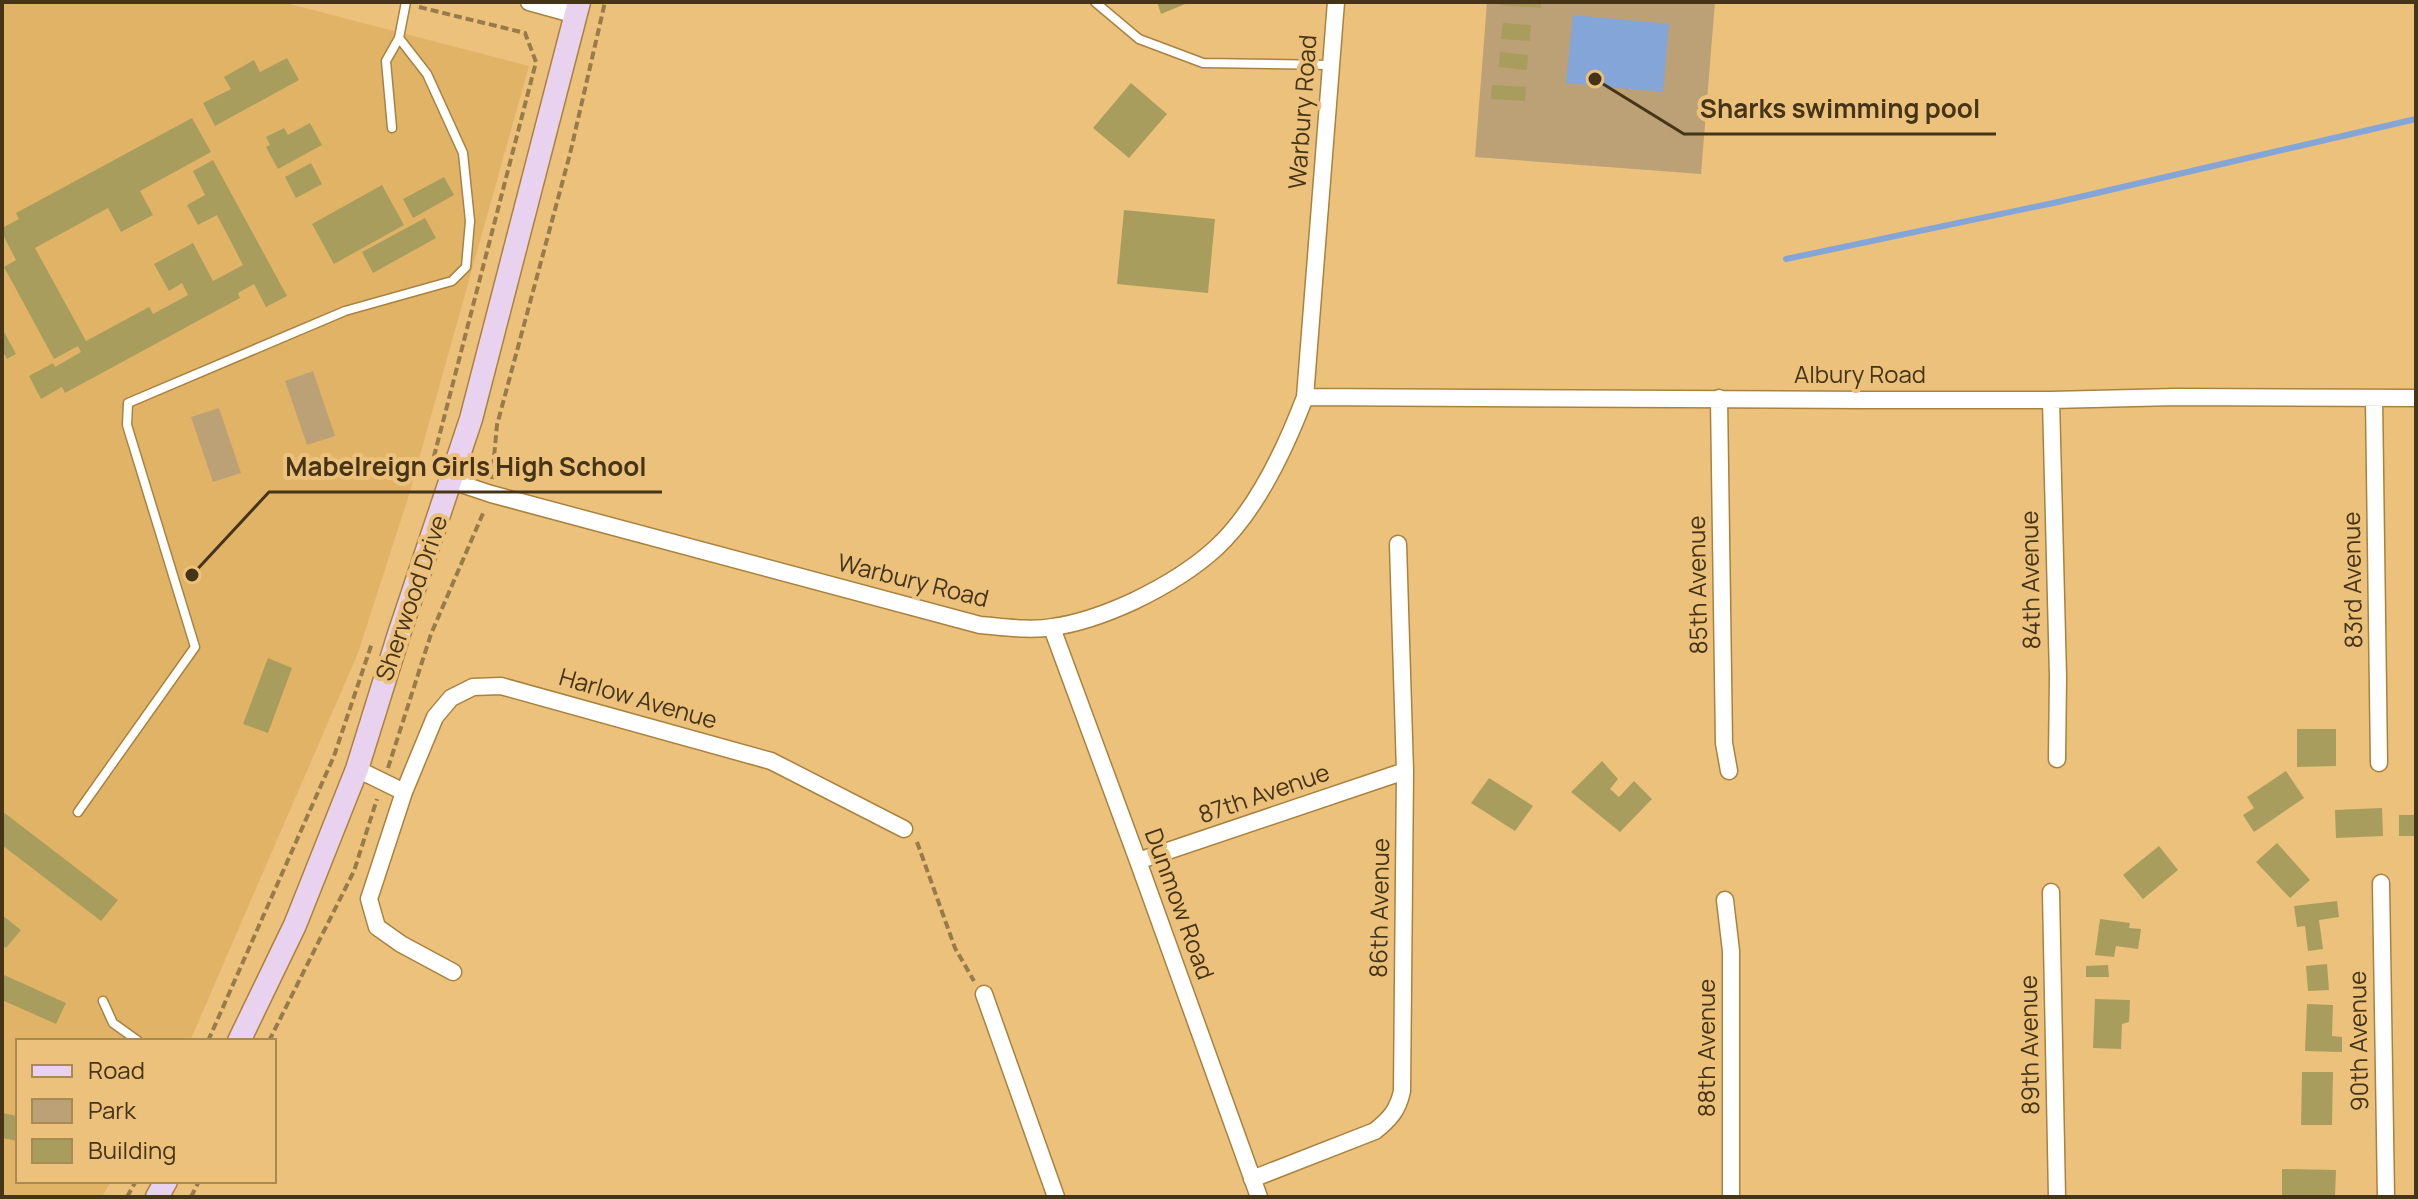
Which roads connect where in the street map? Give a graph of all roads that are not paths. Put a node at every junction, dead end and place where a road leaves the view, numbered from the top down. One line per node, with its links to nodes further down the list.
1 (529, 2): 5 (street)
2 (1095, 2): 7 (lane)
3 (1336, 2): 7 (street, Warbury Road)
4 (406, 3): 6 (lane)
5 (578, 9): 14 (street, Sherwood Drive)
6 (399, 38): 8 (lane); 23 (lane)
7 (1331, 65): 9 (street, Warbury Road)
8 (392, 128)
9 (1305, 397): 10 (street, Albury Road); 16 (street, Warbury Road)
10 (1719, 398): 13 (street, Albury Road); 21 (street, 85th Avenue)
11 (2374, 398): 12 (street, Albury Road); 13 (street, Albury Road); 18 (street, 83rd Avenue)
12 (2416, 398)
13 (2051, 400): 17 (street, 84th Avenue)
14 (452, 481): 16 (street, Warbury Road); 19 (street, Sherwood Drive)
15 (1398, 544): 20 (street, 86th Avenue)
16 (1052, 628): 25 (street, Dunmow Road)
17 (2057, 759)
18 (2379, 763)
19 (357, 769): 22 (street); 33 (street, Sherwood Drive)
20 (1405, 771): 25 (street, 87th Avenue); 34 (street, 86th Avenue)
21 (1729, 771)
22 (404, 792): 24 (street, Harlow Avenue); 29 (street, Harlow Avenue)
23 (78, 812)
24 (904, 829)
25 (1138, 861): 34 (street, Dunmow Road)
26 (2381, 883): 39 (street, 90th Avenue)
27 (2051, 892): 38 (street, 89th Avenue)
28 (1725, 900): 37 (street, 88th Avenue)
29 (453, 972)
30 (984, 994): 35 (street)
31 (103, 1001): 32 (lane)
32 (135, 1039)
33 (240, 1039)
34 (1252, 1179): 36 (street, Dunmow Road)
35 (1056, 1197)
36 (1259, 1197)
37 (1731, 1197)
38 (2057, 1197)
39 (2386, 1197)

